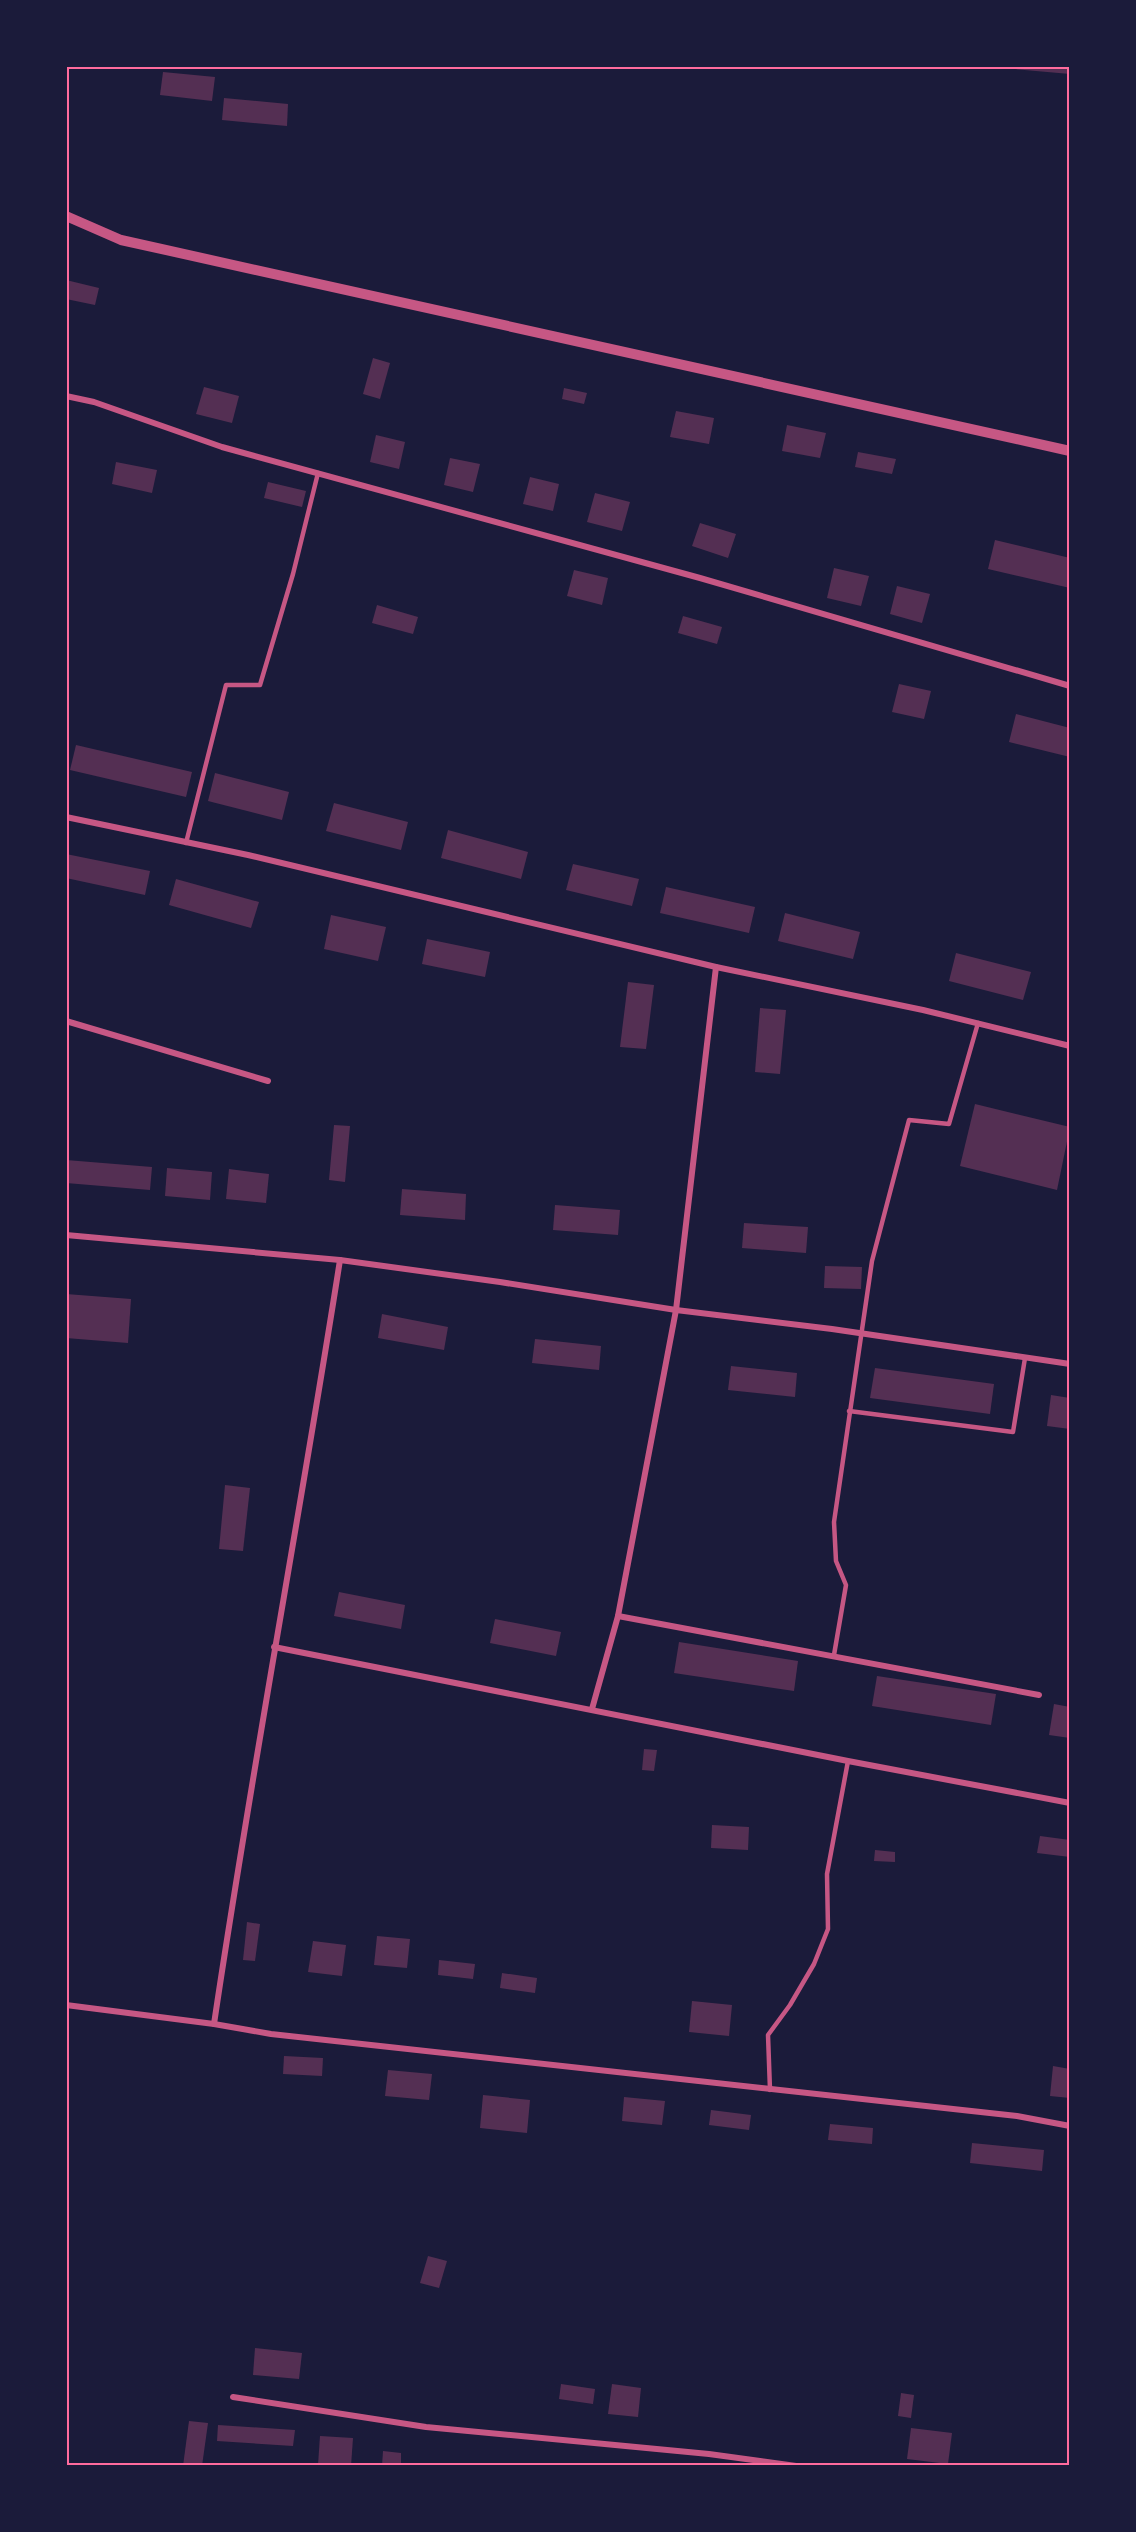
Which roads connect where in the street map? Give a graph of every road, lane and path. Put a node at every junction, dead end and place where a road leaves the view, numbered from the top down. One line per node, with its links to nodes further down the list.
1 (66, 216): 3 (street)
2 (66, 396): 4 (street)
3 (1070, 451)
4 (318, 473): 5 (street); 7 (lane)
5 (1070, 686)
6 (66, 817): 7 (street)
7 (186, 843): 8 (street)
8 (716, 967): 10 (street); 15 (street)
9 (66, 1021): 12 (street)
10 (978, 1023): 11 (street); 16 (lane)
11 (1070, 1046)
12 (268, 1081)
13 (66, 1235): 14 (street)
14 (340, 1260): 15 (street); 21 (street)
15 (675, 1310): 16 (street); 20 (street)
16 (863, 1334): 17 (street); 19 (lane)
17 (1025, 1358): 18 (street); 19 (lane)
18 (1070, 1364)
19 (849, 1411): 22 (lane)
20 (618, 1616): 22 (street); 24 (street)
21 (274, 1647): 24 (street); 28 (street)
22 (834, 1655): 23 (street)
23 (1039, 1695)
24 (592, 1709): 25 (street)
25 (848, 1761): 26 (street); 29 (lane)
26 (1070, 1803)
27 (66, 2005): 28 (street)
28 (213, 2024): 29 (street)
29 (771, 2090): 30 (street)
30 (1070, 2126)
31 (234, 2397): 32 (street)
32 (796, 2466)

